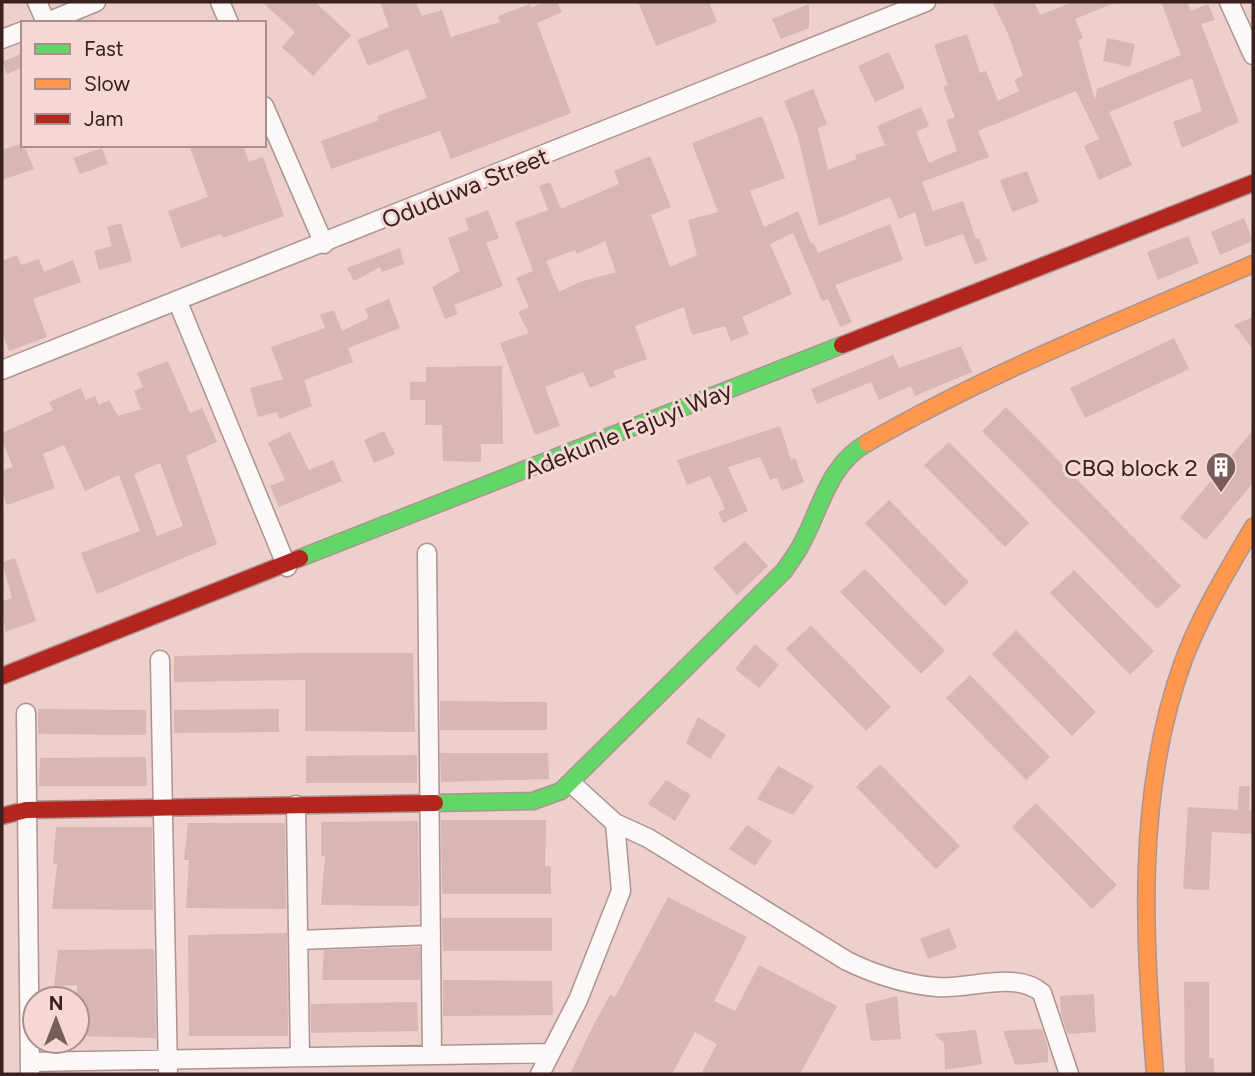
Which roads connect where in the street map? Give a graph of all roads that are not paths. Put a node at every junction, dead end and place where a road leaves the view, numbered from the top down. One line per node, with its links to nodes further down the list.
1 (37, 2): 6 (street)
2 (96, 2): 7 (street)
3 (220, 2): 8 (street)
4 (926, 2): 14 (street, Oduduwa Street)
5 (1230, 2): 11 (street)
6 (44, 21)
7 (50, 21)
8 (228, 21)
9 (21, 32): 10 (street)
10 (2, 39)
11 (1253, 55)
12 (266, 111): 14 (street)
13 (1253, 183): 20 (street, Adekunle Fajuyi Way)
14 (324, 244): 16 (street, Oduduwa Street)
15 (1253, 264): 24 (street)
16 (177, 300): 17 (street, Oduduwa Street); 20 (street)
17 (2, 370)
18 (1253, 527): 40 (street)
19 (427, 553): 25 (street)
20 (287, 567): 22 (street, Adekunle Fajuyi Way)
21 (160, 660): 27 (street)
22 (2, 677)
23 (26, 713): 28 (street)
24 (571, 783): 25 (street); 30 (street)
25 (429, 802): 26 (street); 31 (street)
26 (296, 805): 27 (street); 32 (street)
27 (165, 808): 28 (street); 36 (street)
28 (26, 810): 29 (street); 37 (street)
29 (2, 816)
30 (615, 824): 33 (street); 39 (street)
31 (430, 935): 32 (street); 34 (street)
32 (298, 940): 35 (street)
33 (550, 1053): 34 (street); 38 (street)
34 (432, 1055): 35 (street)
35 (300, 1057): 36 (street)
36 (168, 1067): 37 (street)
37 (30, 1068)
38 (540, 1074)
39 (1069, 1074)
40 (1155, 1074)

